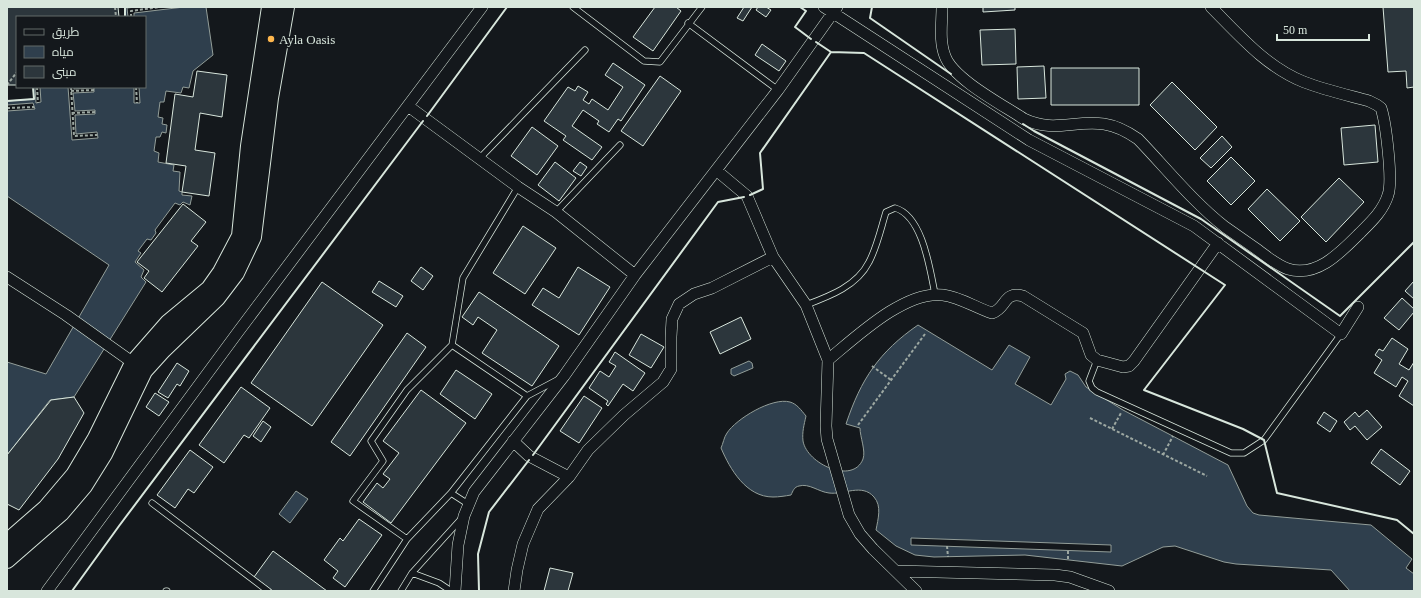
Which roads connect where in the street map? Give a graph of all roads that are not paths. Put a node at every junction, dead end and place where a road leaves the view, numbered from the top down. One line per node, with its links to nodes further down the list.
1 (270, 7): 11 (street)
2 (286, 7): 11 (street)
3 (482, 7): 14 (street)
4 (574, 7): 10 (lane)
5 (702, 7): 10 (lane)
6 (842, 7): 9 (street)
7 (942, 7): 8 (street)
8 (1211, 7)
9 (831, 9): 13 (street); 20 (street)
10 (688, 23): 13 (lane)
11 (272, 48): 31 (street)
12 (585, 50): 16 (lane)
13 (778, 90): 17 (street)
14 (408, 106): 16 (street); 45 (street)
15 (620, 144): 19 (lane)
16 (479, 159): 18 (street)
17 (716, 170): 21 (street); 22 (street)
18 (518, 187): 19 (street); 28 (lane)
19 (556, 212): 22 (street)
20 (1218, 243): 27 (street); 30 (street)
21 (773, 257): 25 (street); 35 (street)
22 (635, 275): 32 (street)
23 (7, 277): 31 (street)
24 (935, 294): 25 (lane); 29 (street); 30 (street)
25 (806, 305): 29 (street)
26 (1358, 307): 27 (street)
27 (1341, 334): 30 (lane)
28 (452, 345): 33 (lane); 40 (lane)
29 (828, 360): 43 (street)
30 (1097, 360)
31 (139, 367): 41 (street); 42 (street)
32 (564, 376): 33 (lane); 34 (street)
33 (527, 396): 36 (lane)
34 (513, 441): 35 (street); 38 (street)
35 (568, 477): 51 (street)
36 (451, 493): 38 (lane); 40 (lane)
37 (152, 503): 46 (lane)
38 (468, 504): 39 (street)
39 (464, 516): 44 (lane); 50 (street)
40 (407, 539): 47 (lane)
41 (7, 542)
42 (7, 560)
43 (896, 571): 52 (street); 53 (street)
44 (412, 573): 48 (lane); 49 (lane)
45 (47, 591)
46 (268, 591)
47 (373, 591)
48 (401, 591)
49 (451, 591)
50 (456, 591)
51 (514, 591)
52 (916, 591)
53 (1109, 591)

